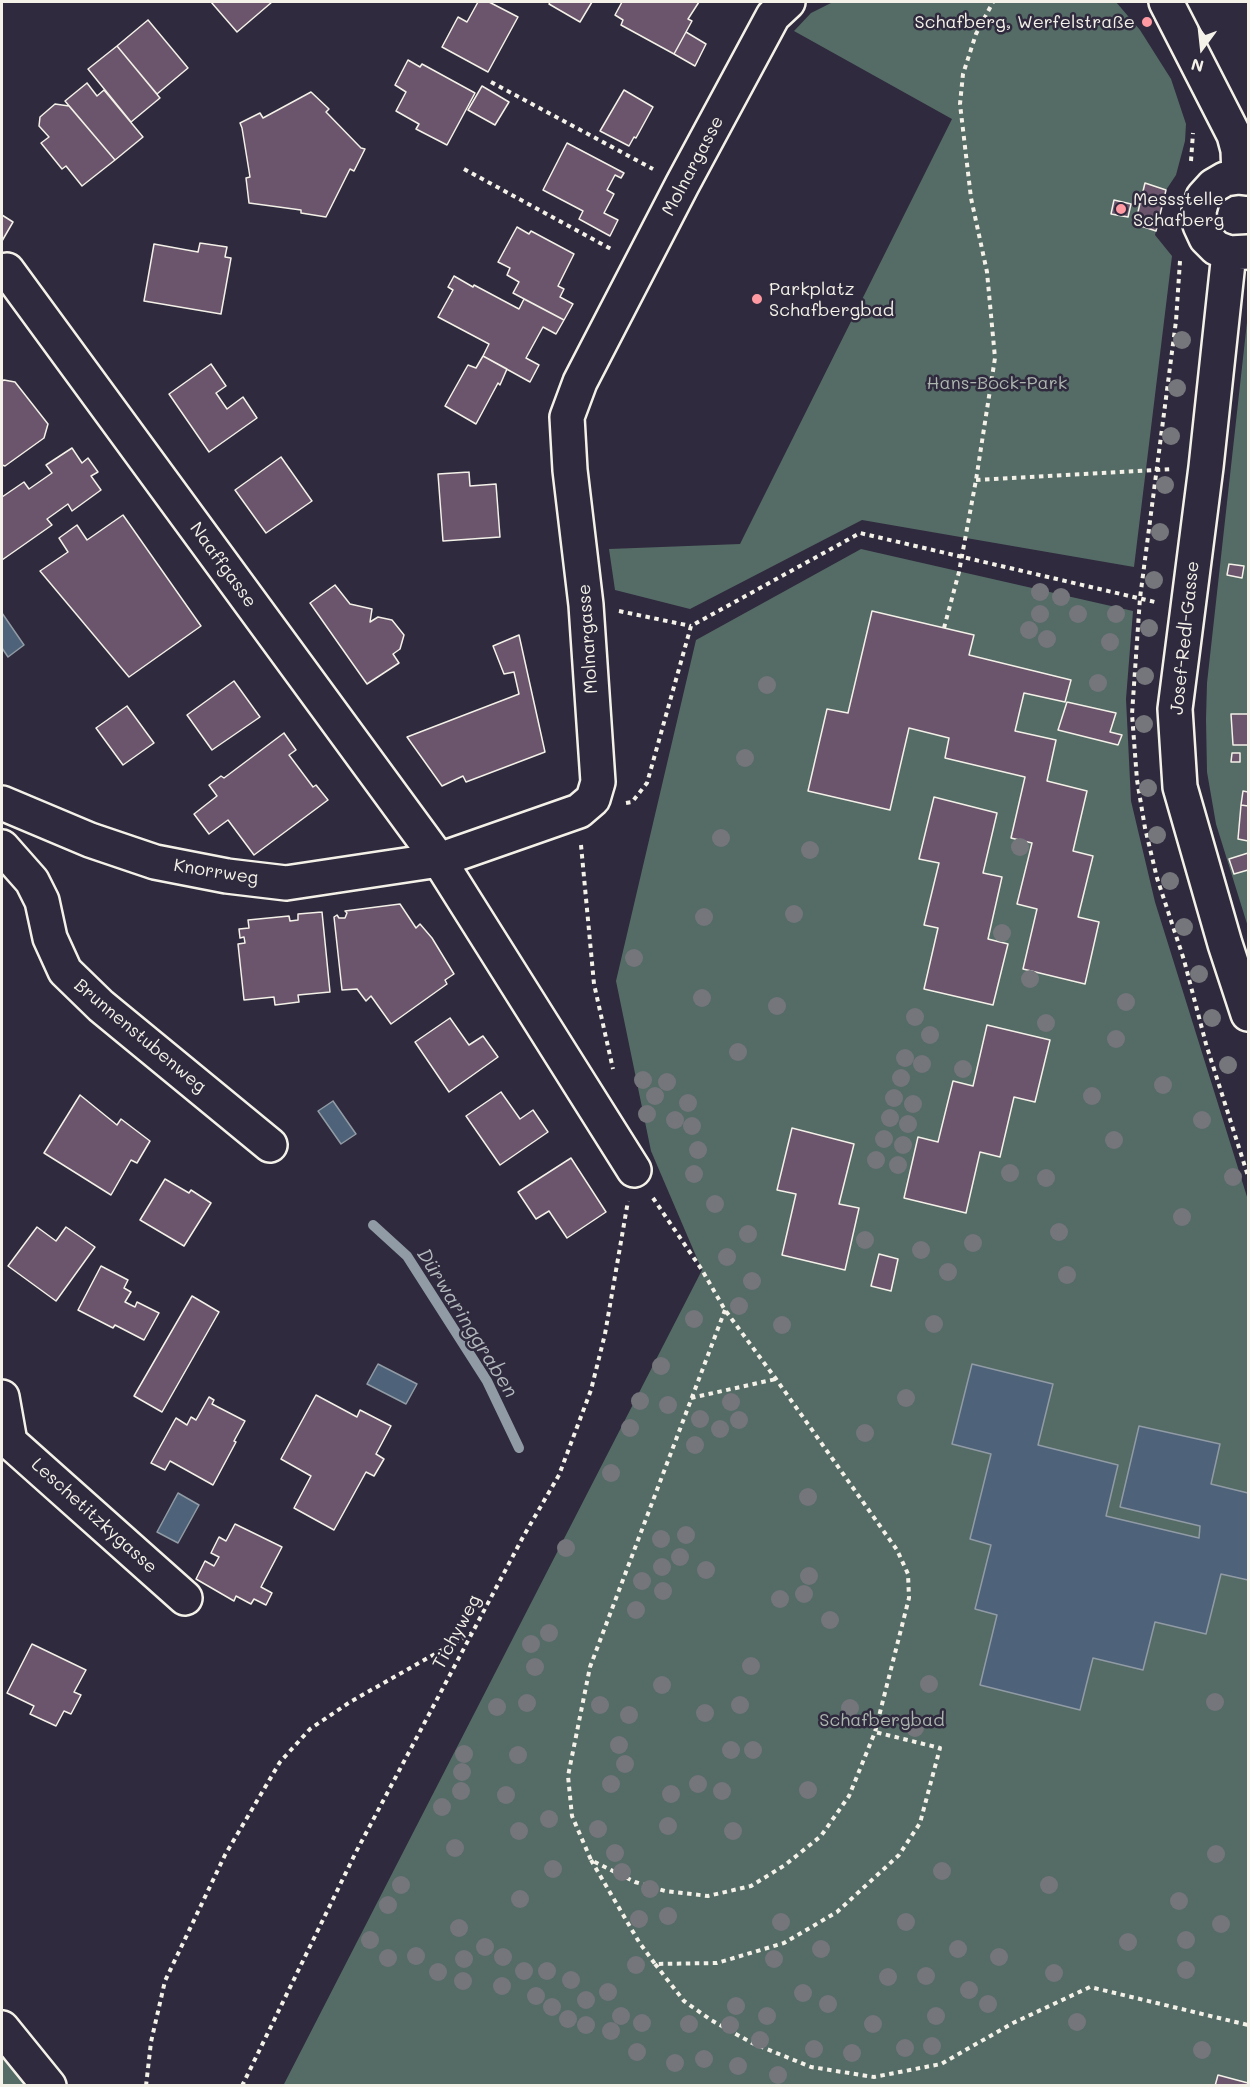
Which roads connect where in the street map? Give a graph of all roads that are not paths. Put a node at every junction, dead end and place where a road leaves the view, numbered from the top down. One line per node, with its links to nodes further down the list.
1 (788, 2): 9 (street, Molnargasse)
2 (1166, 2): 3 (street)
3 (1239, 122): 4 (street)
4 (1244, 178): 5 (street, Josef-Redl-Gasse)
5 (1239, 253): 10 (street, Josef-Redl-Gasse)
6 (7, 270): 9 (street, Naaffgasse)
7 (2, 804): 9 (street, Knorrweg)
8 (2, 847): 11 (street, Brunnenstubenweg)
9 (439, 860): 12 (street)
10 (1248, 1014)
11 (270, 1145)
12 (634, 1170)
13 (2, 1397): 14 (street, Leschetitzkygasse)
14 (6, 1442): 15 (street, Leschetitzkygasse)
15 (185, 1598)
16 (2, 2028): 17 (street)
17 (49, 2085)

